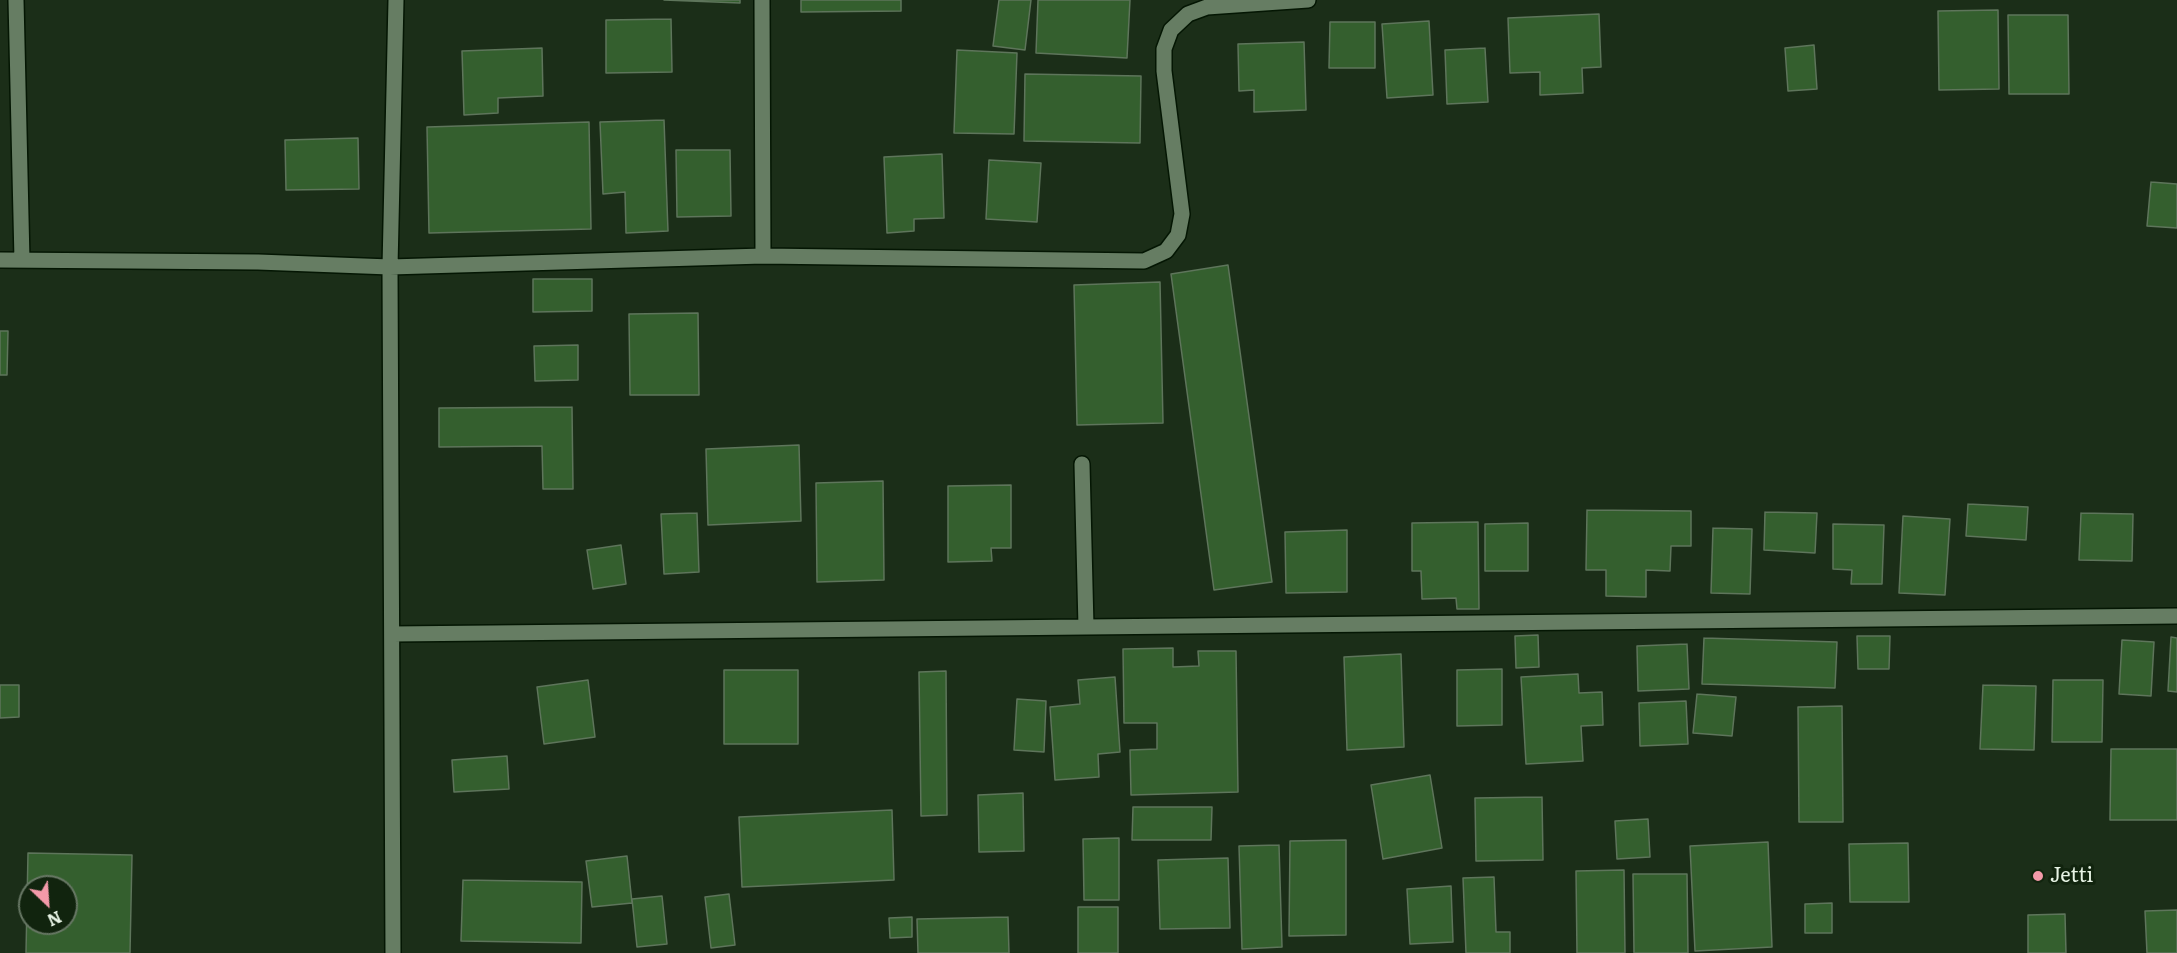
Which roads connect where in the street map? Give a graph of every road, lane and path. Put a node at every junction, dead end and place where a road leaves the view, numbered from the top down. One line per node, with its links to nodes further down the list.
1 (16, 0): 7 (street)
2 (396, 0): 8 (street)
3 (762, 0): 5 (street)
4 (1308, 0): 5 (street)
5 (764, 256): 8 (street)
6 (0, 260): 7 (street)
7 (22, 260): 8 (street)
8 (390, 267): 12 (street)
9 (1082, 464): 11 (street)
10 (2177, 616): 11 (street)
11 (1086, 627): 12 (street)
12 (392, 634): 13 (street)
13 (393, 953)

